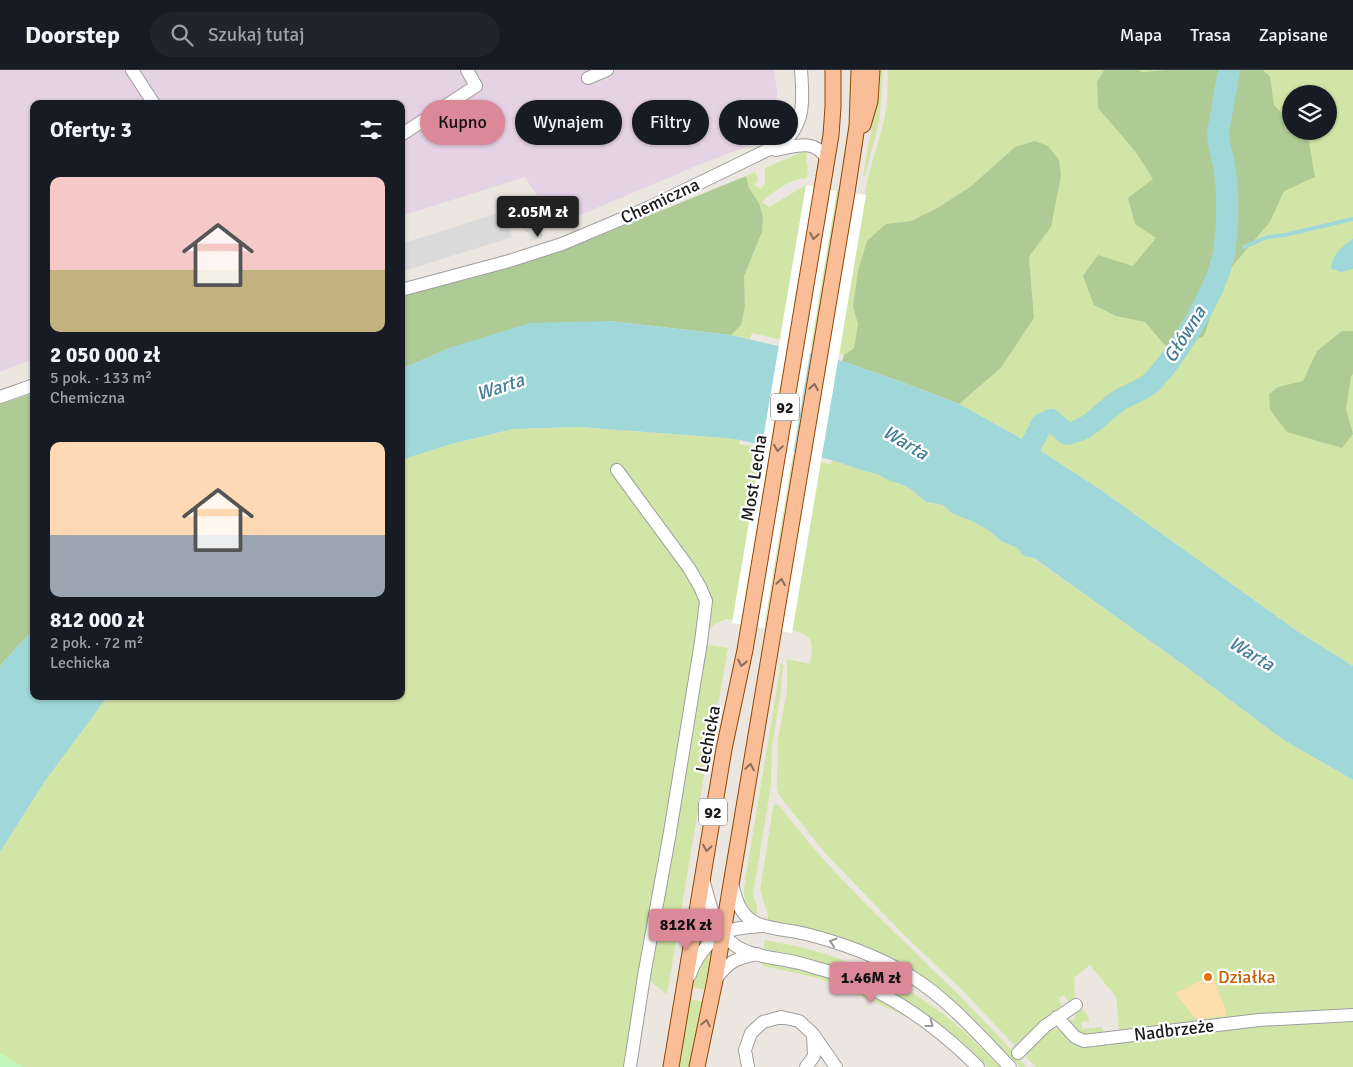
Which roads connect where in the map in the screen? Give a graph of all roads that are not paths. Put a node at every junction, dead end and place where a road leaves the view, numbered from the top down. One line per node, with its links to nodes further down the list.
1 (132, 70): 9 (street)
2 (467, 70): 10 (street)
3 (607, 70): 8 (street)
4 (801, 70): 11 (street, Chemiczna)
5 (833, 70): 13 (main road, 92)
6 (859, 70): 12 (main road, 92)
7 (872, 70): 12 (main road)
8 (588, 78)
9 (151, 100)
10 (405, 132)
11 (766, 151): 13 (street); 14 (street, Chemiczna)
12 (852, 157): 20 (main road, 92, one-way to 12)
13 (826, 160): 18 (main road, Most Lecha / 92, one-way to 18)
14 (405, 289)
15 (30, 386): 16 (street)
16 (0, 397)
17 (617, 470): 31 (street)
18 (749, 626): 19 (main road, Lechicka / 92, one-way to 19)
19 (703, 876): 22 (street); 25 (main road, Lechicka / 92)
20 (732, 882): 21 (street); 22 (main road, 92)
21 (762, 926): 22 (street); 38 (street, one-way to 21)
22 (722, 933): 23 (street); 24 (main road, 92); 25 (street)
23 (757, 954): 24 (street); 37 (street, one-way to 37)
24 (715, 980): 33 (main road, 92, one-way to 24)
25 (684, 992): 32 (main road, Lechicka / 92)
26 (1076, 1005): 28 (street)
27 (1353, 1015): 28 (street, Nadbrzeże)
28 (1057, 1017): 30 (street)
29 (813, 1034): 34 (street); 35 (street); 36 (street)
30 (1018, 1053)
31 (630, 1067)
32 (671, 1067)
33 (697, 1067)
34 (748, 1067)
35 (806, 1067)
36 (836, 1067)
37 (978, 1067)
38 (1010, 1067)

